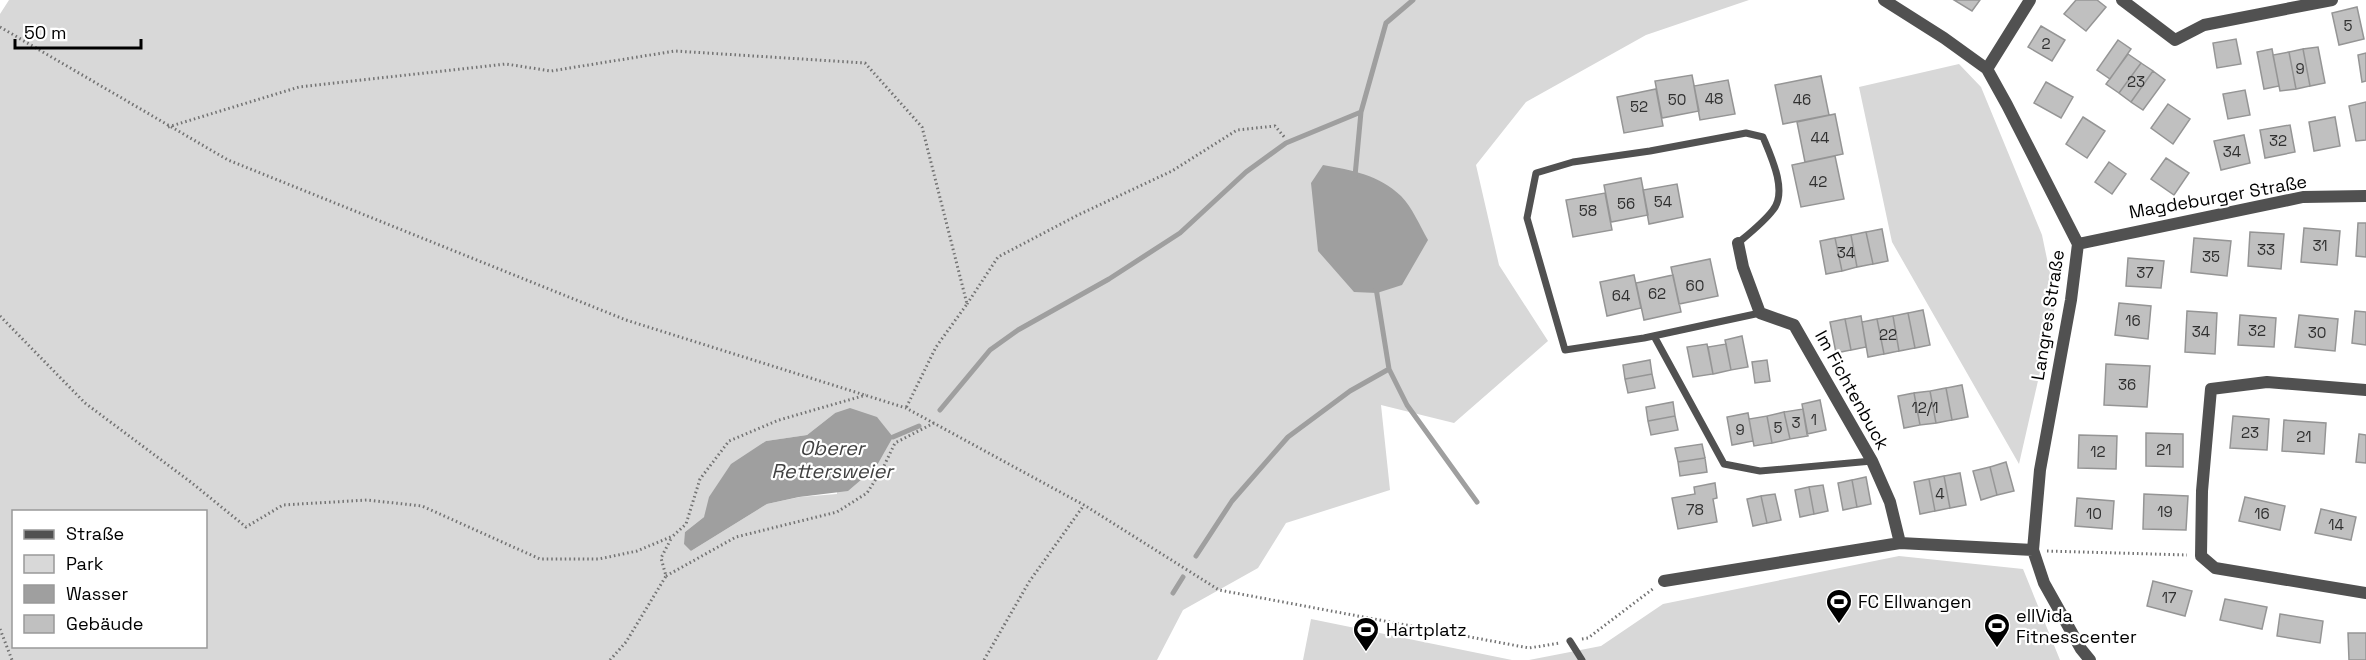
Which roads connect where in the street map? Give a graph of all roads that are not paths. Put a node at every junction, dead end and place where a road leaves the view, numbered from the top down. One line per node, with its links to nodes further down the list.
1 (1884, 0): 5 (street, Langres Straße)
2 (2030, 0): 5 (street)
3 (2122, 0): 4 (street)
4 (2332, 0)
5 (1987, 69): 8 (street, Langres Straße)
6 (2366, 196): 8 (street, Magdeburger Straße)
7 (1738, 243): 9 (street); 10 (lane)
8 (2078, 244): 14 (street, Langres Straße)
9 (1760, 313): 10 (lane); 12 (street, Im Fichtenbuck)
10 (1654, 336): 12 (lane)
11 (2366, 390): 16 (street)
12 (1872, 461): 13 (street, Im Fichtenbuck)
13 (1900, 543): 14 (street); 15 (street)
14 (2033, 550): 19 (street, Langres Straße)
15 (1664, 581)
16 (2366, 593)
17 (1570, 641): 18 (lane)
18 (1582, 660)
19 (2090, 660)

